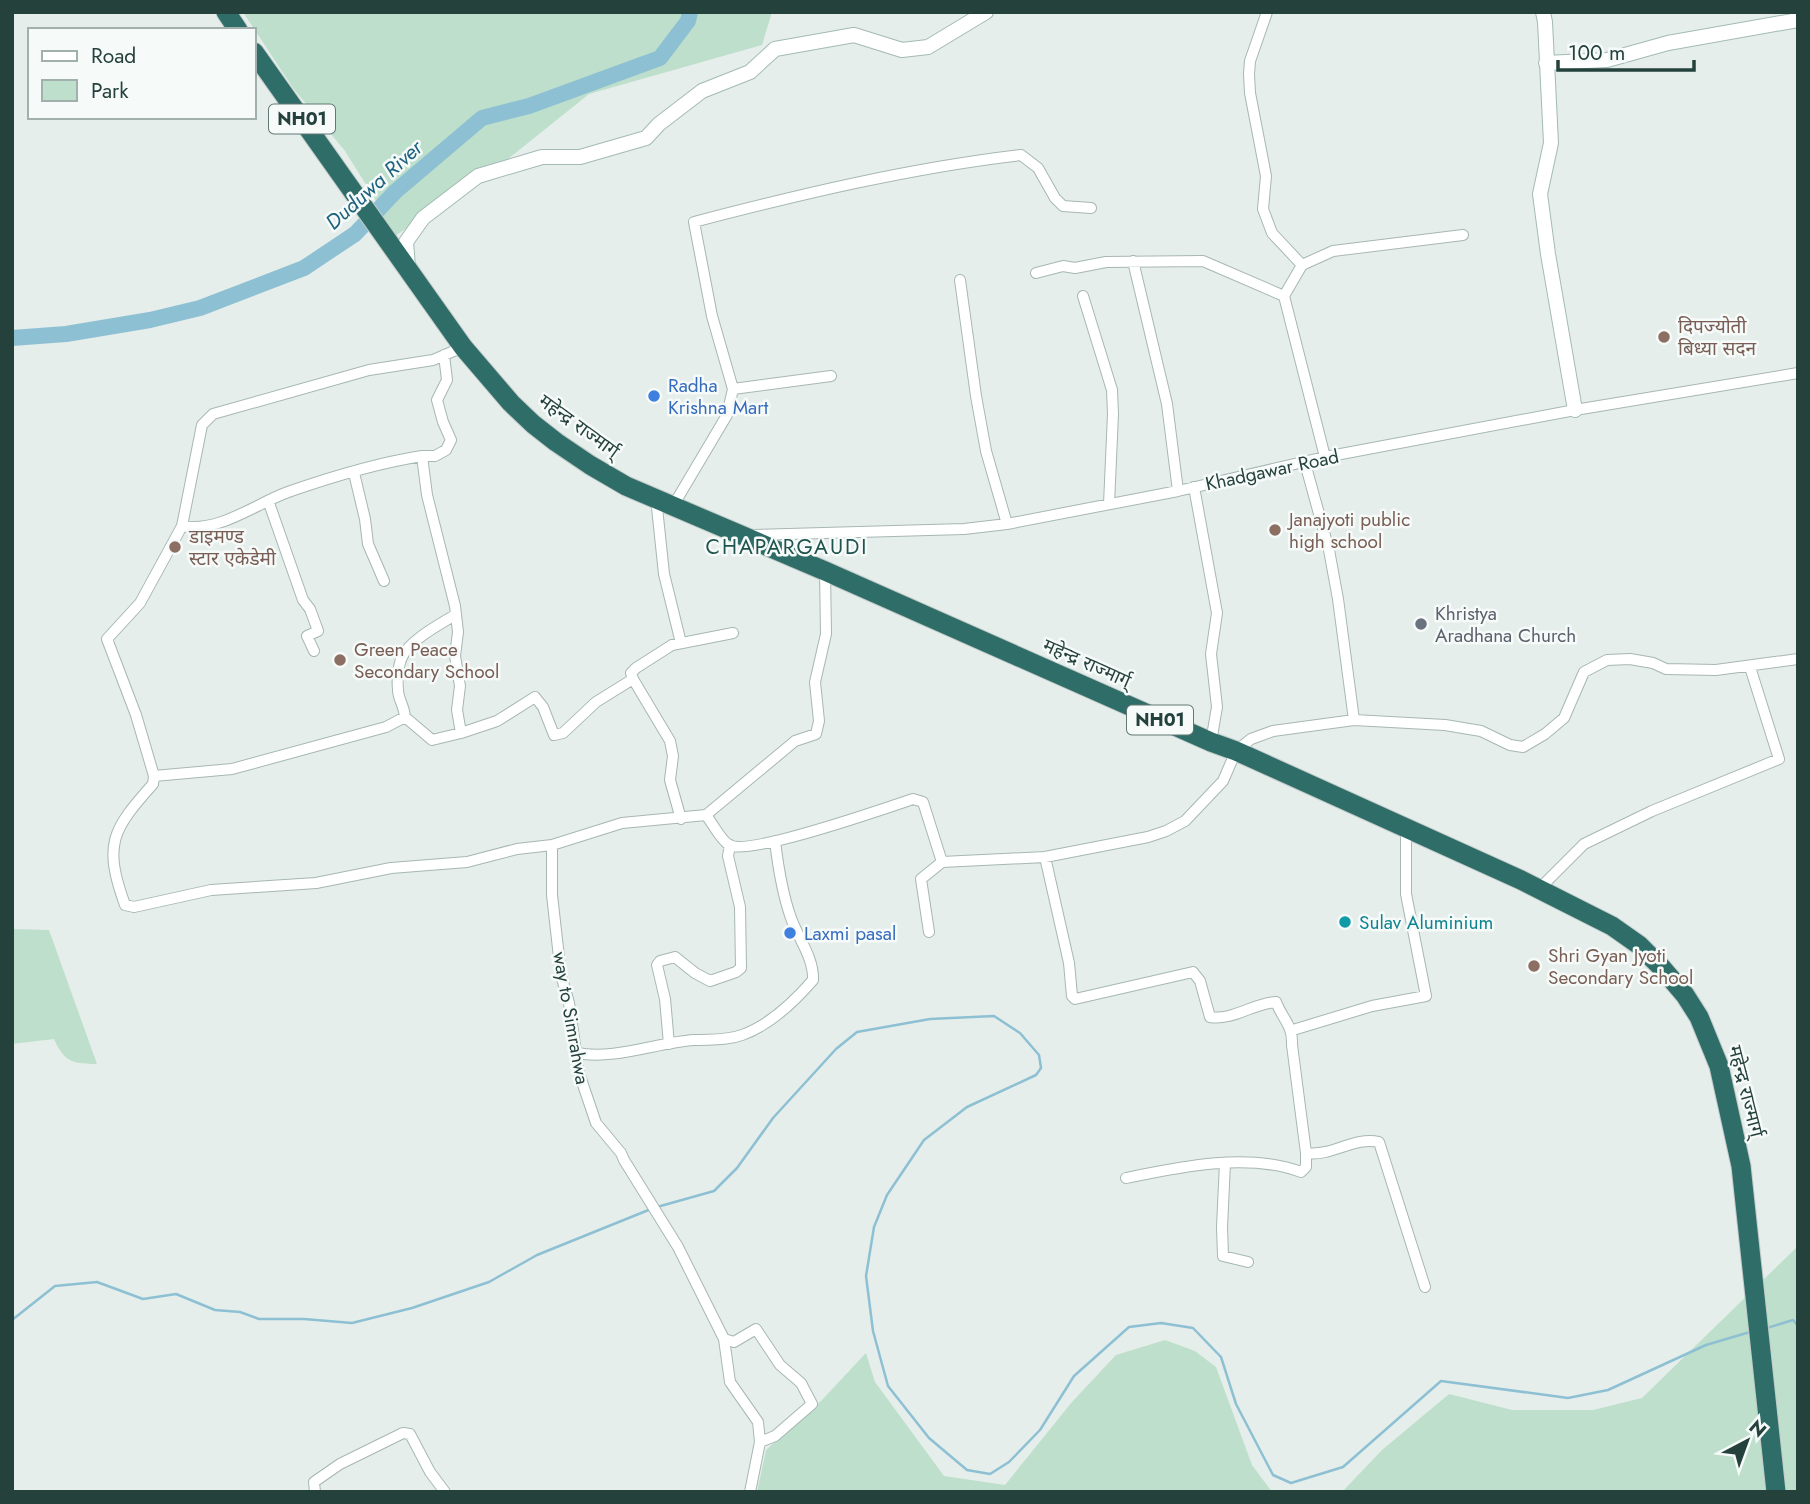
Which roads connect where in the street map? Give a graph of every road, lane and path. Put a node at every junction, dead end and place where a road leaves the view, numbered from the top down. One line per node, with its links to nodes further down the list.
1 (226, 12): 6 (highway)
2 (986, 12): 13 (street)
3 (1266, 12): 12 (street)
4 (1543, 12): 8 (street)
5 (1798, 20): 8 (street)
6 (237, 28)
7 (256, 55): 13 (highway, महेन्द्र राज्मार्ग् / NH01)
8 (1546, 63): 23 (street)
9 (1091, 208): 22 (street)
10 (1463, 235): 12 (street)
11 (1133, 261): 14 (street); 17 (street); 29 (street)
12 (1302, 265): 17 (street)
13 (408, 267): 18 (highway, महेन्द्र राज्मार्ग् / NH01)
14 (1036, 273)
15 (960, 280): 33 (street)
16 (1083, 296): 32 (street)
17 (1284, 296): 25 (street)
18 (463, 347): 19 (street); 30 (highway, महेन्द्र राज्मार्ग् / NH01)
19 (444, 355): 24 (street); 34 (street)
20 (1798, 373): 23 (street, Khadgawar Road)
21 (831, 376): 22 (street)
22 (733, 389): 30 (street)
23 (1575, 410): 25 (street, Khadgawar Road)
24 (422, 456): 27 (street); 38 (street)
25 (1325, 457): 26 (street, Khadgawar Road)
26 (1305, 464): 28 (street, Khadgawar Road); 46 (street)
27 (354, 472): 31 (street); 37 (street)
28 (1194, 487): 29 (street, Khadgawar Road); 48 (street)
29 (1178, 491): 32 (street, Khadgawar Road)
30 (664, 502): 35 (highway, महेन्द्र राज्मार्ग् / NH01); 40 (street)
31 (269, 503): 34 (street); 41 (street)
32 (1110, 504): 33 (street, Khadgawar Road)
33 (1007, 524): 35 (street, Khadgawar Road)
34 (182, 526): 50 (street)
35 (743, 536): 36 (highway, महेन्द्र राज्मार्ग् / NH01)
36 (825, 571): 48 (highway, महेन्द्र राज्मार्ग् / NH01); 51 (street)
37 (384, 581)
38 (455, 615): 45 (street); 47 (street)
39 (733, 633): 40 (street)
40 (681, 643): 44 (street)
41 (314, 651)
42 (1798, 659): 43 (street)
43 (1750, 667): 46 (street); 59 (street)
44 (633, 678): 47 (street); 52 (street)
45 (405, 717): 47 (street); 50 (street)
46 (1353, 720): 49 (street)
47 (461, 733)
48 (1211, 742): 49 (highway, महेन्द्र राज्मार्ग् / NH01)
49 (1237, 751): 53 (highway, महेन्द्र राज्मार्ग् / NH01); 57 (street)
50 (154, 776): 55 (street)
51 (706, 815): 52 (street); 56 (street)
52 (681, 819): 55 (street)
53 (1406, 830): 59 (highway, महेन्द्र राज्मार्ग् / NH01); 61 (street)
54 (775, 841): 56 (street); 58 (street); 62 (street)
55 (552, 845): 63 (street, way to Simrahwa)
56 (730, 845): 62 (street)
57 (1045, 857): 58 (street); 61 (street)
58 (942, 862): 60 (street)
59 (1539, 890): 76 (highway, महेन्द्र राज्मार्ग् / NH01)
60 (929, 932)
61 (1293, 1030): 64 (street)
62 (669, 1044): 63 (street)
63 (577, 1053): 71 (street, way to Simrahwa)
64 (1306, 1153): 65 (street); 70 (street)
65 (1225, 1163): 66 (street); 67 (street)
66 (1126, 1178)
67 (1223, 1220): 68 (street); 69 (street)
68 (1210, 1222)
69 (1248, 1262)
70 (1425, 1287)
71 (724, 1339): 72 (street, way to Simrahwa); 72 (street)
72 (760, 1442): 75 (street)
73 (316, 1492): 74 (street)
74 (445, 1492)
75 (750, 1492)
76 (1776, 1492)

